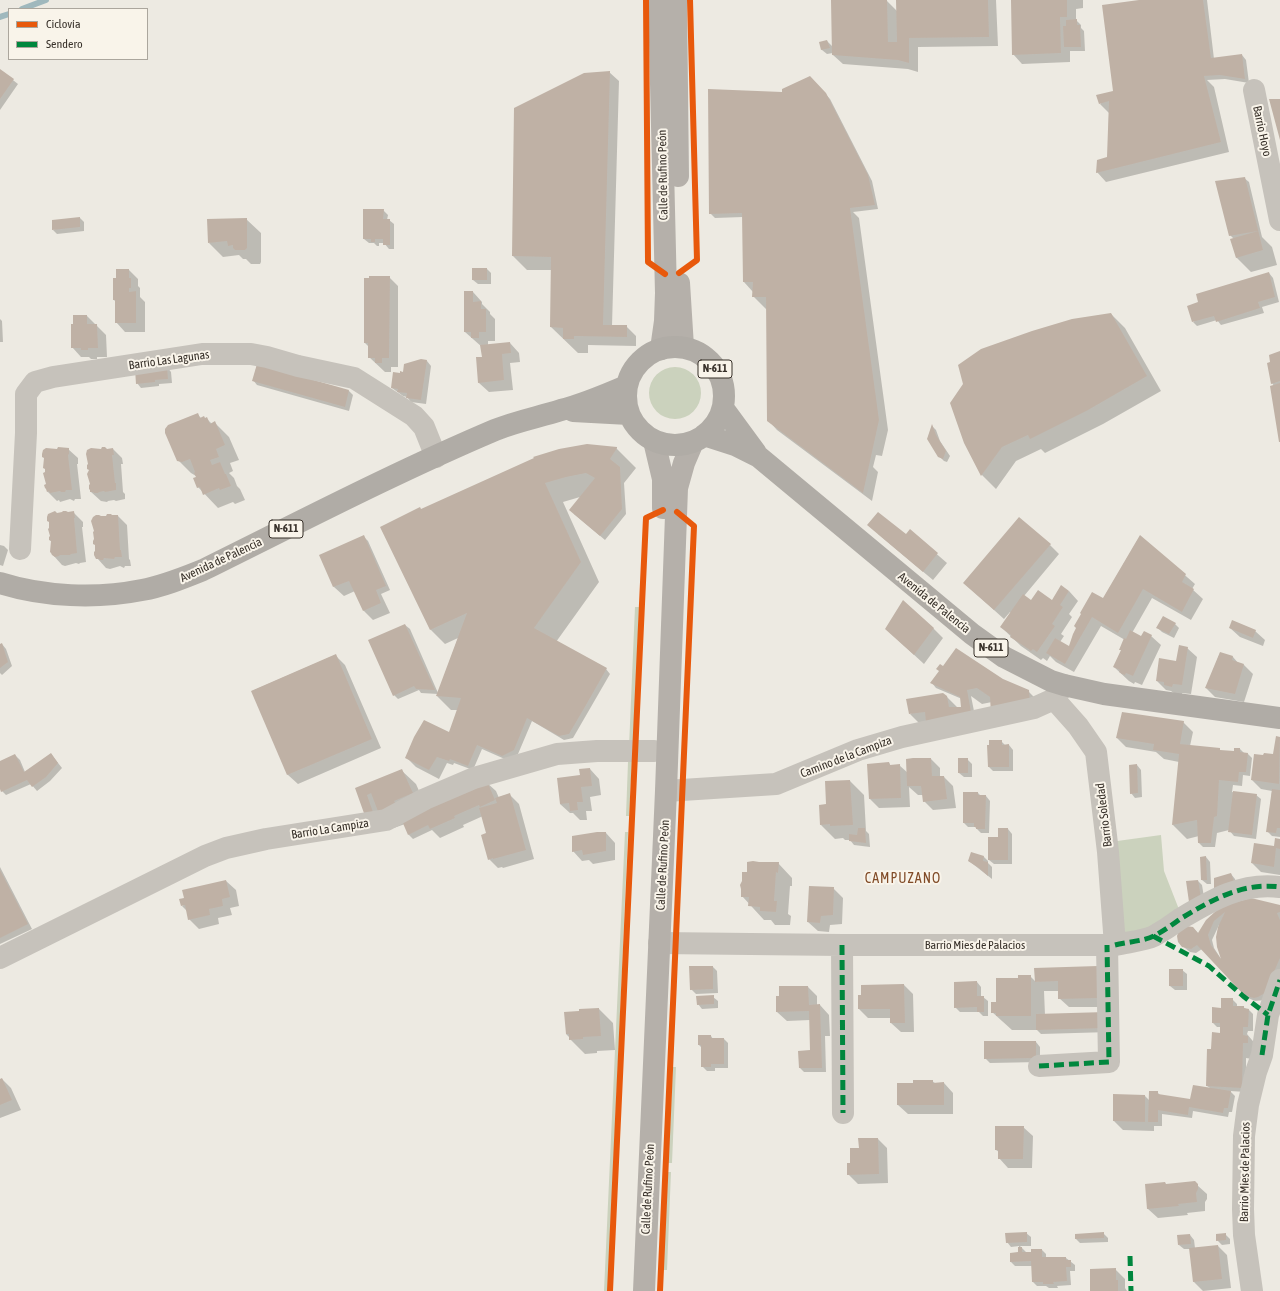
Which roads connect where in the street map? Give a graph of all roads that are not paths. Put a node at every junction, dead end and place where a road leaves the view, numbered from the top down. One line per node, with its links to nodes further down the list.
1 (659, 0): 6 (main road, Calle de Rufino Peón)
2 (676, 0): 5 (main road, Calle de Rufino Peón)
3 (1254, 90): 4 (street, Barrio Hoyo)
4 (1280, 220)
5 (683, 347): 6 (highway, N-611); 8 (highway, N-611)
6 (661, 349): 7 (highway, N-611)
7 (626, 386): 9 (highway, Avenida de Palencia / N-611); 10 (highway, N-611)
8 (722, 408): 11 (highway, N-611); 13 (highway, Avenida de Palencia / N-611)
9 (562, 410): 10 (highway, Avenida de Palencia / N-611); 14 (highway, Avenida de Palencia / N-611)
10 (629, 414): 12 (highway, N-611)
11 (699, 438): 12 (highway, N-611); 13 (highway, Avenida de Palencia / N-611); 20 (main road, Calle de Rufino Peón)
12 (654, 441): 19 (main road, Calle de Rufino Peón)
13 (759, 456): 17 (highway, Avenida de Palencia / N-611)
14 (436, 457): 15 (street, Barrio Las Lagunas); 16 (highway, Avenida de Palencia / N-611)
15 (20, 549)
16 (0, 584)
17 (1059, 692): 18 (highway, Avenida de Palencia / N-611); 20 (street, Camino de la Campiza); 24 (street, Barrio Soledad)
18 (1280, 718)
19 (654, 752): 25 (street, Barrio La Campiza); 30 (main road, Calle de Rufino Peón)
20 (666, 791): 22 (main road, Calle de Rufino Peón)
21 (1280, 887): 24 (street, Barrio Mies de Palacios)
22 (659, 943): 23 (street, Barrio Mies de Palacios); 31 (main road, Calle de Rufino Peón)
23 (842, 945): 24 (street, Barrio Mies de Palacios); 29 (street)
24 (1111, 945): 28 (street)
25 (9, 953)
26 (1280, 980): 27 (street, Barrio Mies de Palacios)
27 (1271, 1053): 32 (street, Barrio Mies de Palacios)
28 (1039, 1066)
29 (843, 1114)
30 (628, 1291)
31 (644, 1291)
32 (1252, 1291)

